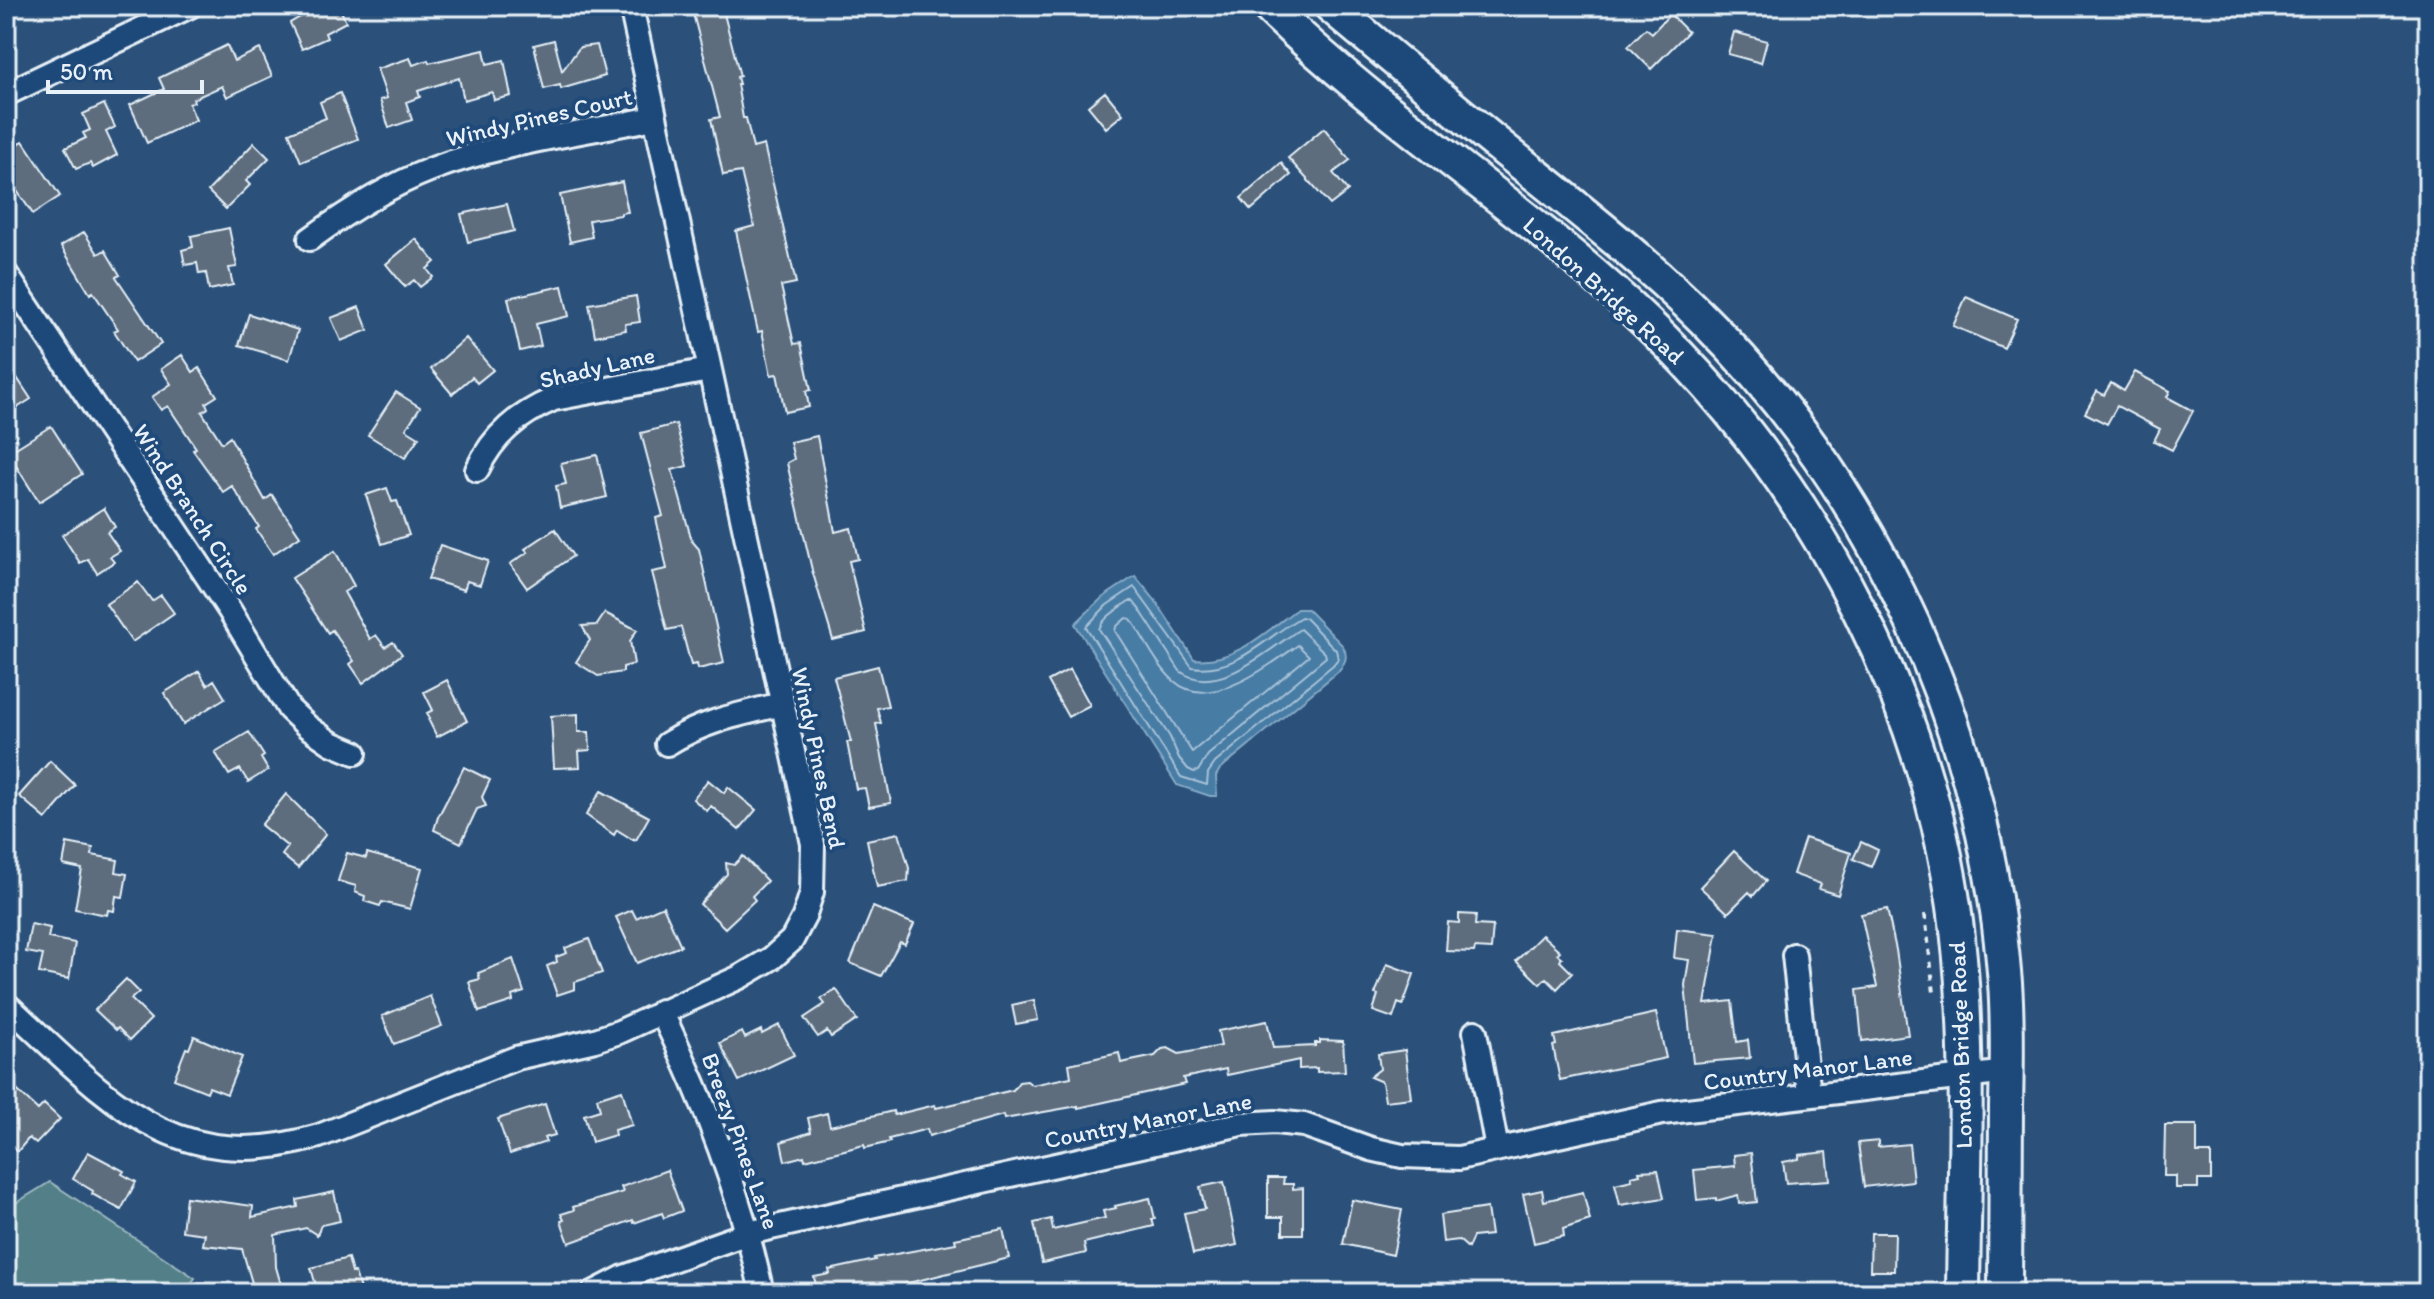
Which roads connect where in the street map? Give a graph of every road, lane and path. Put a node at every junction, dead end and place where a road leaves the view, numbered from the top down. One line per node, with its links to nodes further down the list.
1 (190, 6): 5 (street)
2 (631, 6): 6 (street, Windy Pines Bend)
3 (1268, 6): 21 (main road, London Bridge Road)
4 (1331, 6): 20 (main road, London Bridge Road)
5 (6, 94)
6 (654, 118): 7 (street, Windy Pines Court); 9 (street, Windy Pines Bend)
7 (310, 239)
8 (6, 274): 13 (street, Wind Branch Circle)
9 (709, 370): 10 (street, Shady Lane); 11 (street, Windy Pines Bend)
10 (477, 470)
11 (782, 704): 12 (street); 18 (street, Windy Pines Bend)
12 (667, 744)
13 (355, 753)
14 (1925, 914): 17 (path)
15 (1794, 955): 22 (street)
16 (6, 1004): 18 (street, Windy Pines Bend)
17 (1936, 1005)
18 (661, 1011): 24 (street, Breezy Pines Lane)
19 (1475, 1032): 23 (street)
20 (2007, 1072): 21 (street, Country Manor Lane); 28 (main road, London Bridge Road)
21 (1964, 1077): 22 (street, Country Manor Lane); 27 (main road, London Bridge Road)
22 (1809, 1095): 23 (street, Country Manor Lane)
23 (1497, 1149): 24 (street, Country Manor Lane)
24 (748, 1233): 25 (street, Country Manor Lane); 26 (street, Breezy Pines Lane)
25 (593, 1293)
26 (762, 1293)
27 (1963, 1293)
28 (2005, 1293)

